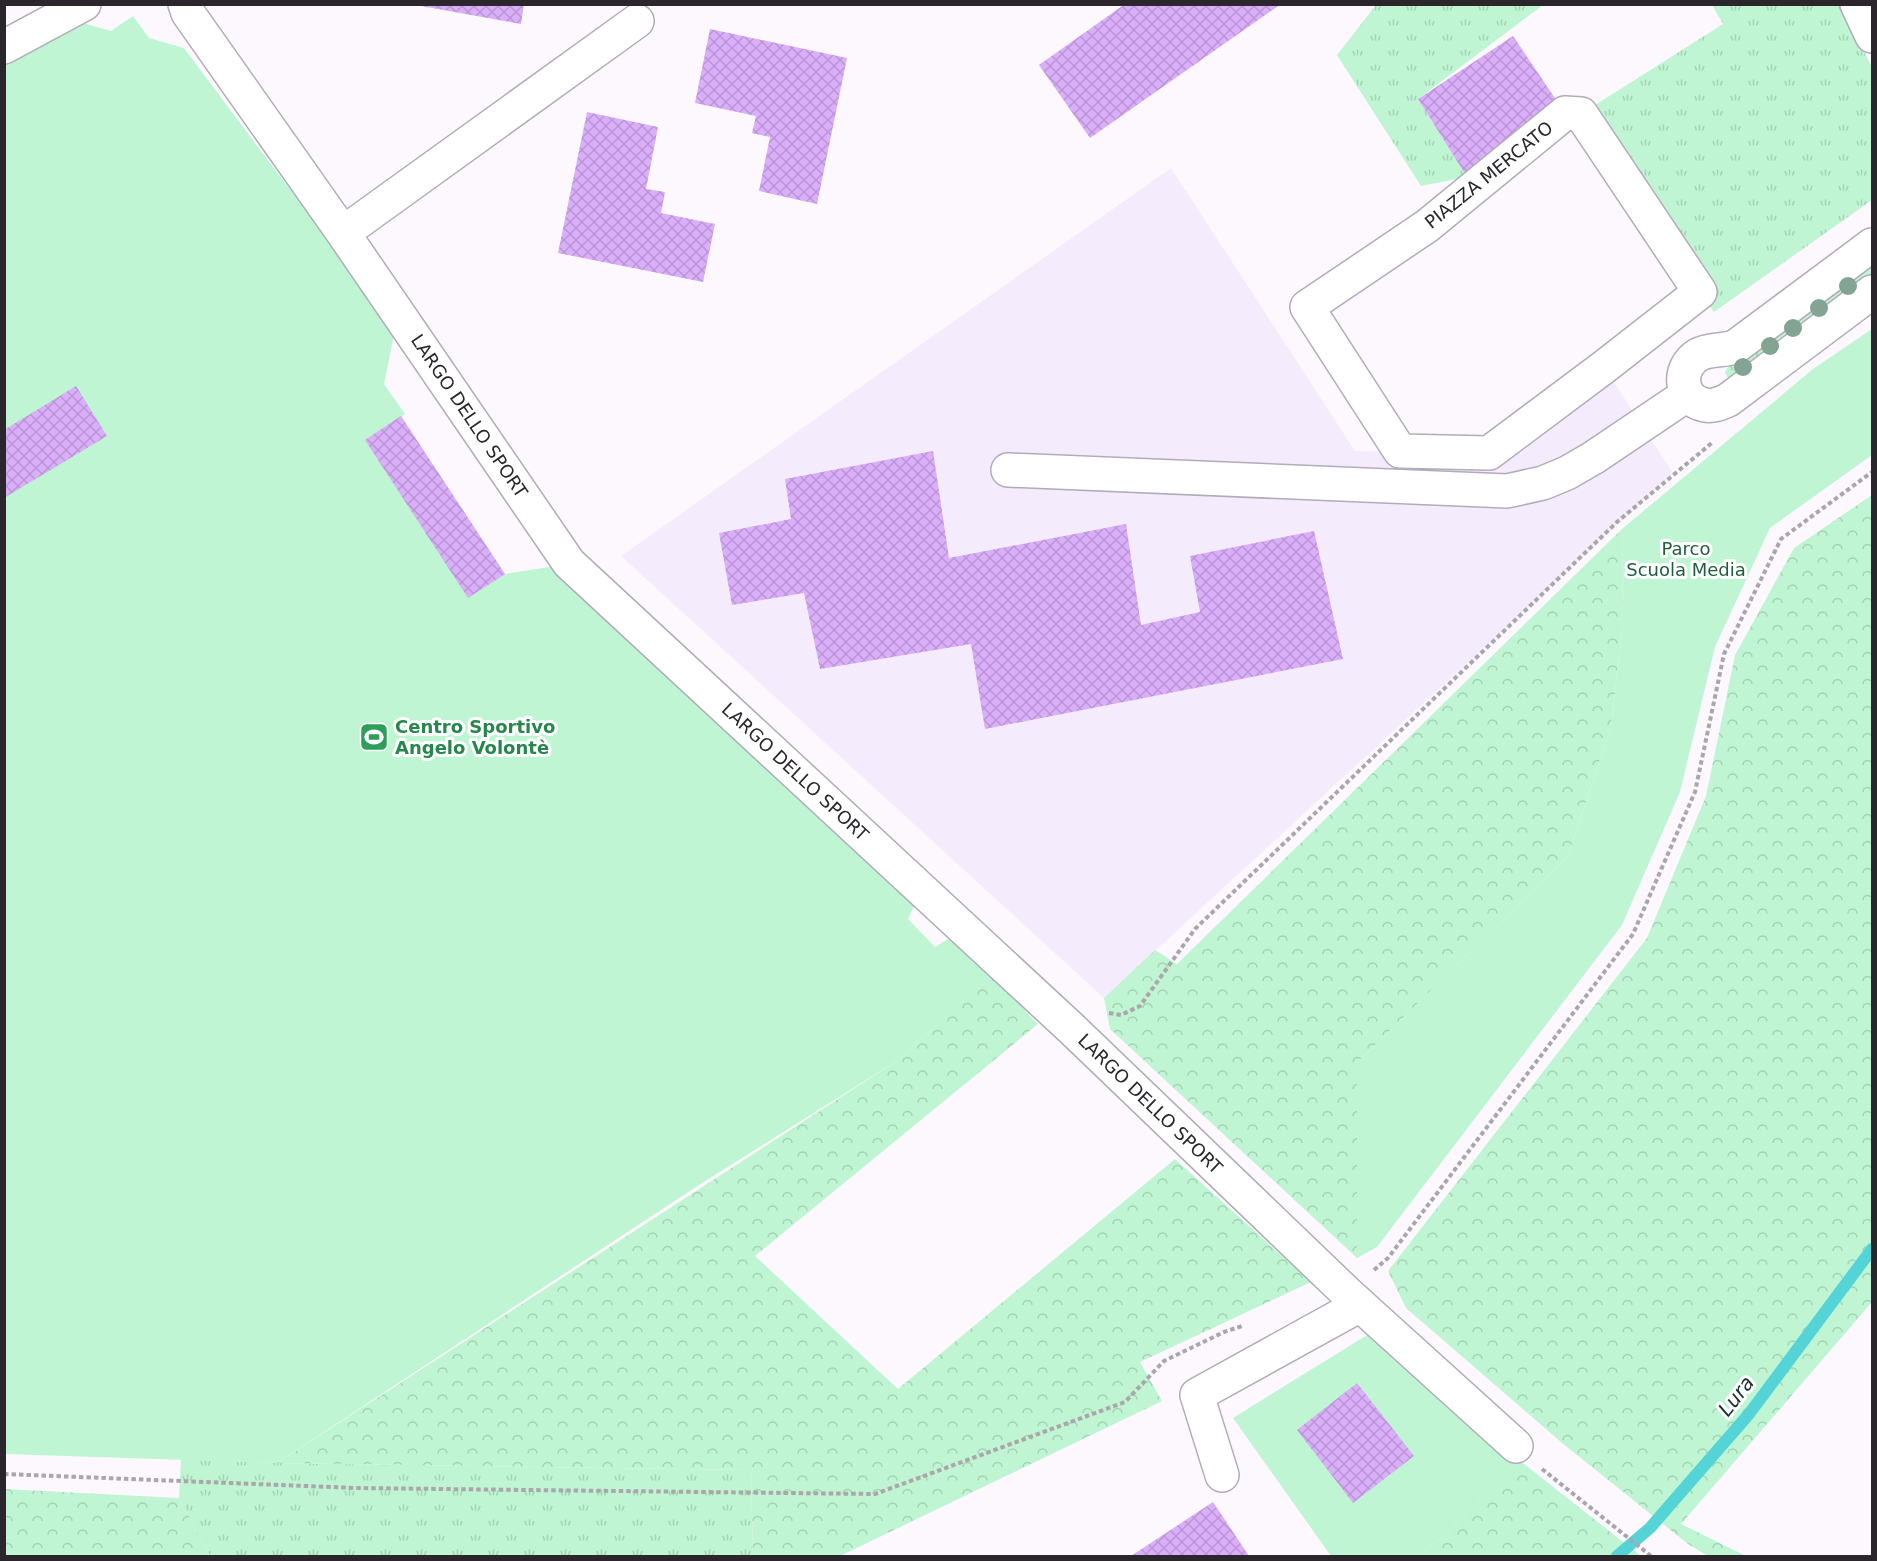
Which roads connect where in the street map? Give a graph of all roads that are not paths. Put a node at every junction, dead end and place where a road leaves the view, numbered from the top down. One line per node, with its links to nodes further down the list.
1 (84, 4): 6 (street)
2 (184, 4): 7 (street, LARGO DELLO SPORT)
3 (1857, 4): 5 (street)
4 (637, 21): 7 (street)
5 (1872, 36)
6 (4, 47)
7 (343, 233): 13 (street, LARGO DELLO SPORT)
8 (1872, 245): 11 (street)
9 (1872, 292): 11 (street)
10 (1651, 330): 10 (street, PIAZZA MERCATO); 11 (street)
11 (1688, 379): 12 (street)
12 (1008, 470)
13 (1354, 1299): 14 (street, LARGO DELLO SPORT); 15 (street)
14 (1516, 1446)
15 (1222, 1475)

